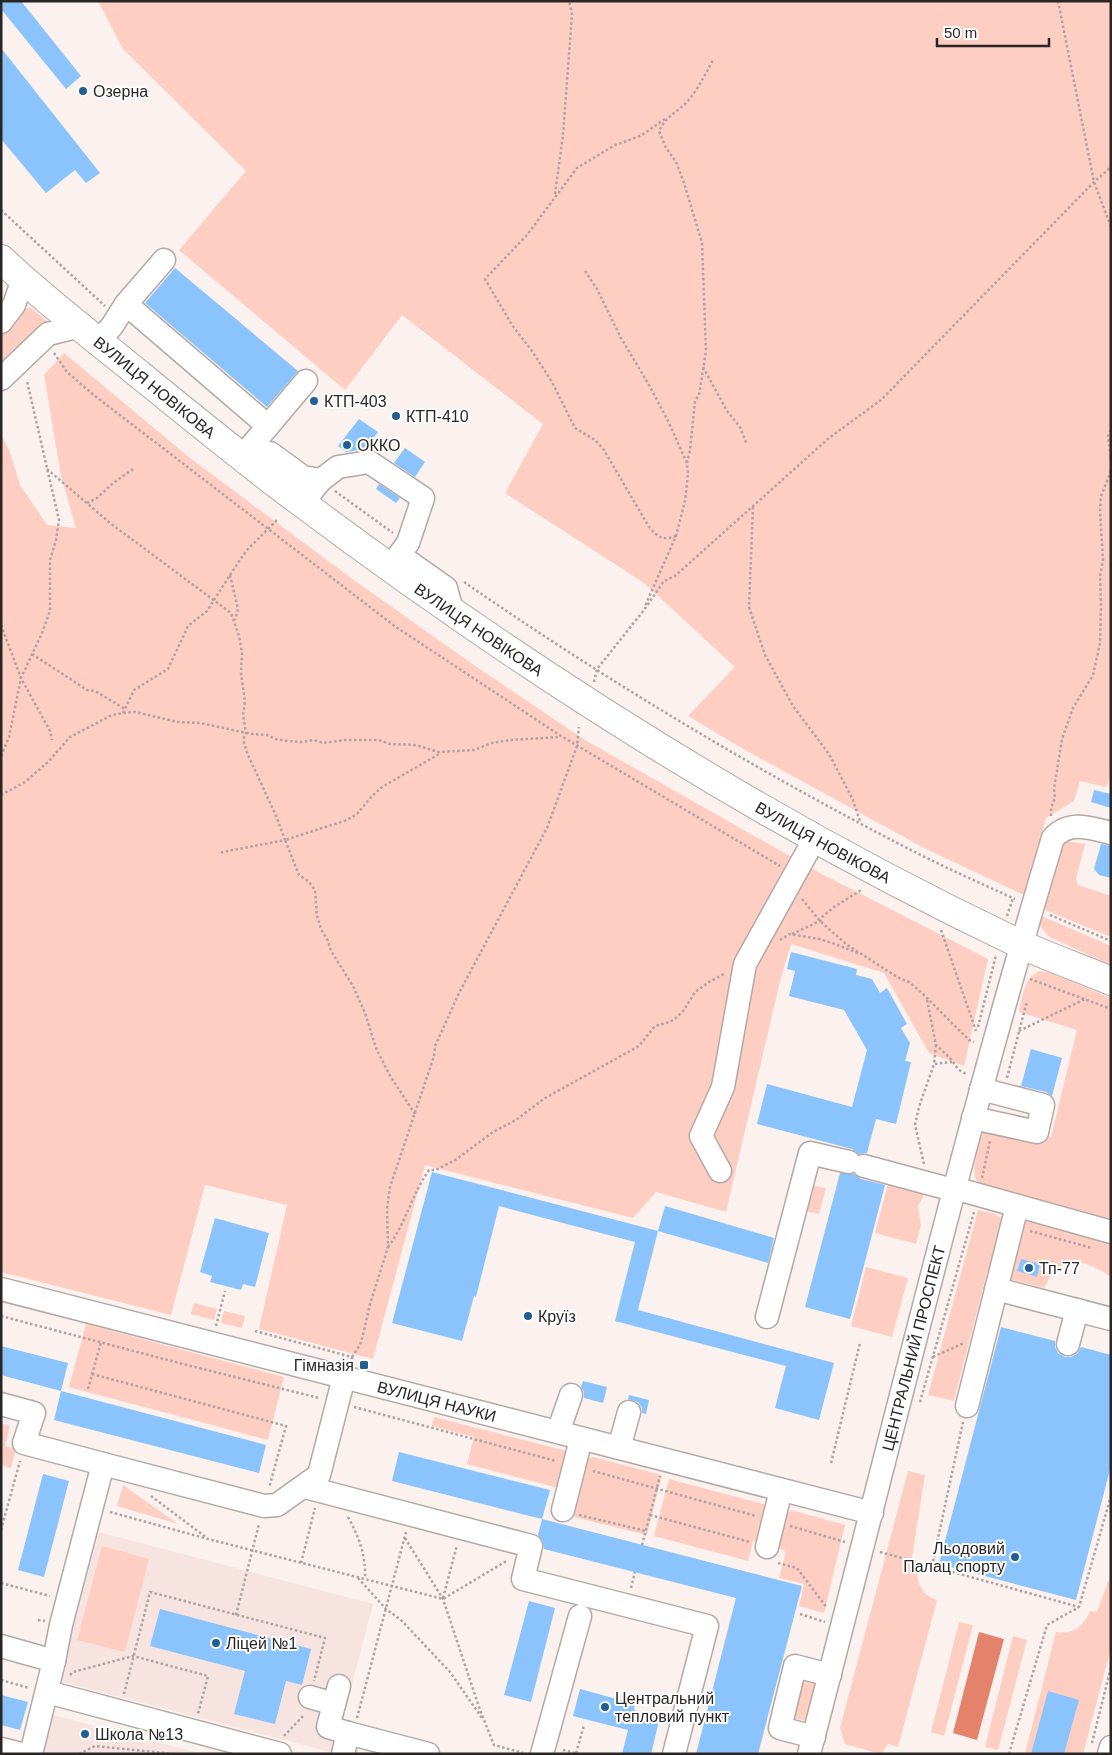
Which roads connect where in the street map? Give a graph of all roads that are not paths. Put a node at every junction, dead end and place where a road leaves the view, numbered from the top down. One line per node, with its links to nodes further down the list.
1 (164, 260): 3 (street)
2 (8, 266): 4 (street); 5 (main road, ВУЛИЦЯ НОВІКОВА)
3 (122, 311): 5 (street); 8 (street)
4 (1, 322)
5 (89, 334): 6 (street); 9 (main road, ВУЛИЦЯ НОВІКОВА)
6 (1, 379)
7 (306, 381): 8 (street)
8 (268, 426): 9 (street)
9 (241, 458): 10 (street); 11 (main road, ВУЛИЦЯ НОВІКОВА)
10 (321, 480): 11 (street); 12 (street)
11 (302, 503): 12 (main road, ВУЛИЦЯ НОВІКОВА)
12 (399, 555): 14 (main road, ВУЛИЦЯ НОВІКОВА)
13 (1111, 833): 15 (street, ЦЕНТРАЛЬНИЙ ПРОСПЕКТ)
14 (815, 838): 15 (main road, ВУЛИЦЯ НОВІКОВА); 19 (street)
15 (1011, 939): 16 (main road, ВУЛИЦЯ НОВІКОВА); 17 (street, ЦЕНТРАЛЬНИЙ ПРОСПЕКТ)
16 (1111, 981)
17 (983, 1086): 18 (street, ЦЕНТРАЛЬНИЙ ПРОСПЕКТ); 18 (street)
18 (984, 1121): 20 (street, ЦЕНТРАЛЬНИЙ ПРОСПЕКТ)
19 (720, 1172)
20 (954, 1189): 21 (street); 26 (street); 41 (street, ЦЕНТРАЛЬНИЙ ПРОСПЕКТ)
21 (1015, 1216): 22 (street); 24 (street)
22 (1111, 1232)
23 (1, 1289): 29 (street, ВУЛИЦЯ НАУКИ)
24 (996, 1289): 25 (street); 32 (street)
25 (1077, 1310): 27 (street); 28 (street)
26 (767, 1317)
27 (1111, 1319)
28 (1068, 1344)
29 (349, 1367): 34 (street, ВУЛИЦЯ НАУКИ); 39 (street)
30 (570, 1395): 34 (street)
31 (1, 1404): 37 (street)
32 (966, 1406)
33 (629, 1412): 36 (street)
34 (558, 1432): 35 (street, ВУЛИЦЯ НАУКИ)
35 (581, 1438): 36 (street, ВУЛИЦЯ НАУКИ); 40 (street)
36 (619, 1448): 38 (street, ВУЛИЦЯ НАУКИ)
37 (103, 1464): 39 (street); 45 (street)
38 (781, 1490): 41 (street, ВУЛИЦЯ НАУКИ); 42 (street)
39 (321, 1491): 57 (street)
40 (564, 1510)
41 (872, 1513): 46 (street, ЦЕНТРАЛЬНИЙ ПРОСПЕКТ)
42 (773, 1555)
43 (580, 1616): 56 (street)
44 (1, 1646): 45 (street)
45 (54, 1660): 47 (street)
46 (830, 1674): 50 (street, ЦЕНТРАЛЬНИЙ ПРОСПЕКТ); 50 (street)
47 (50, 1693): 52 (street); 54 (street)
48 (326, 1697): 49 (street)
49 (348, 1740): 55 (street)
50 (811, 1745)
51 (1, 1749): 53 (street)
52 (272, 1752)
53 (21, 1754)
54 (31, 1754)
55 (428, 1754)
56 (542, 1754)
57 (674, 1754)

